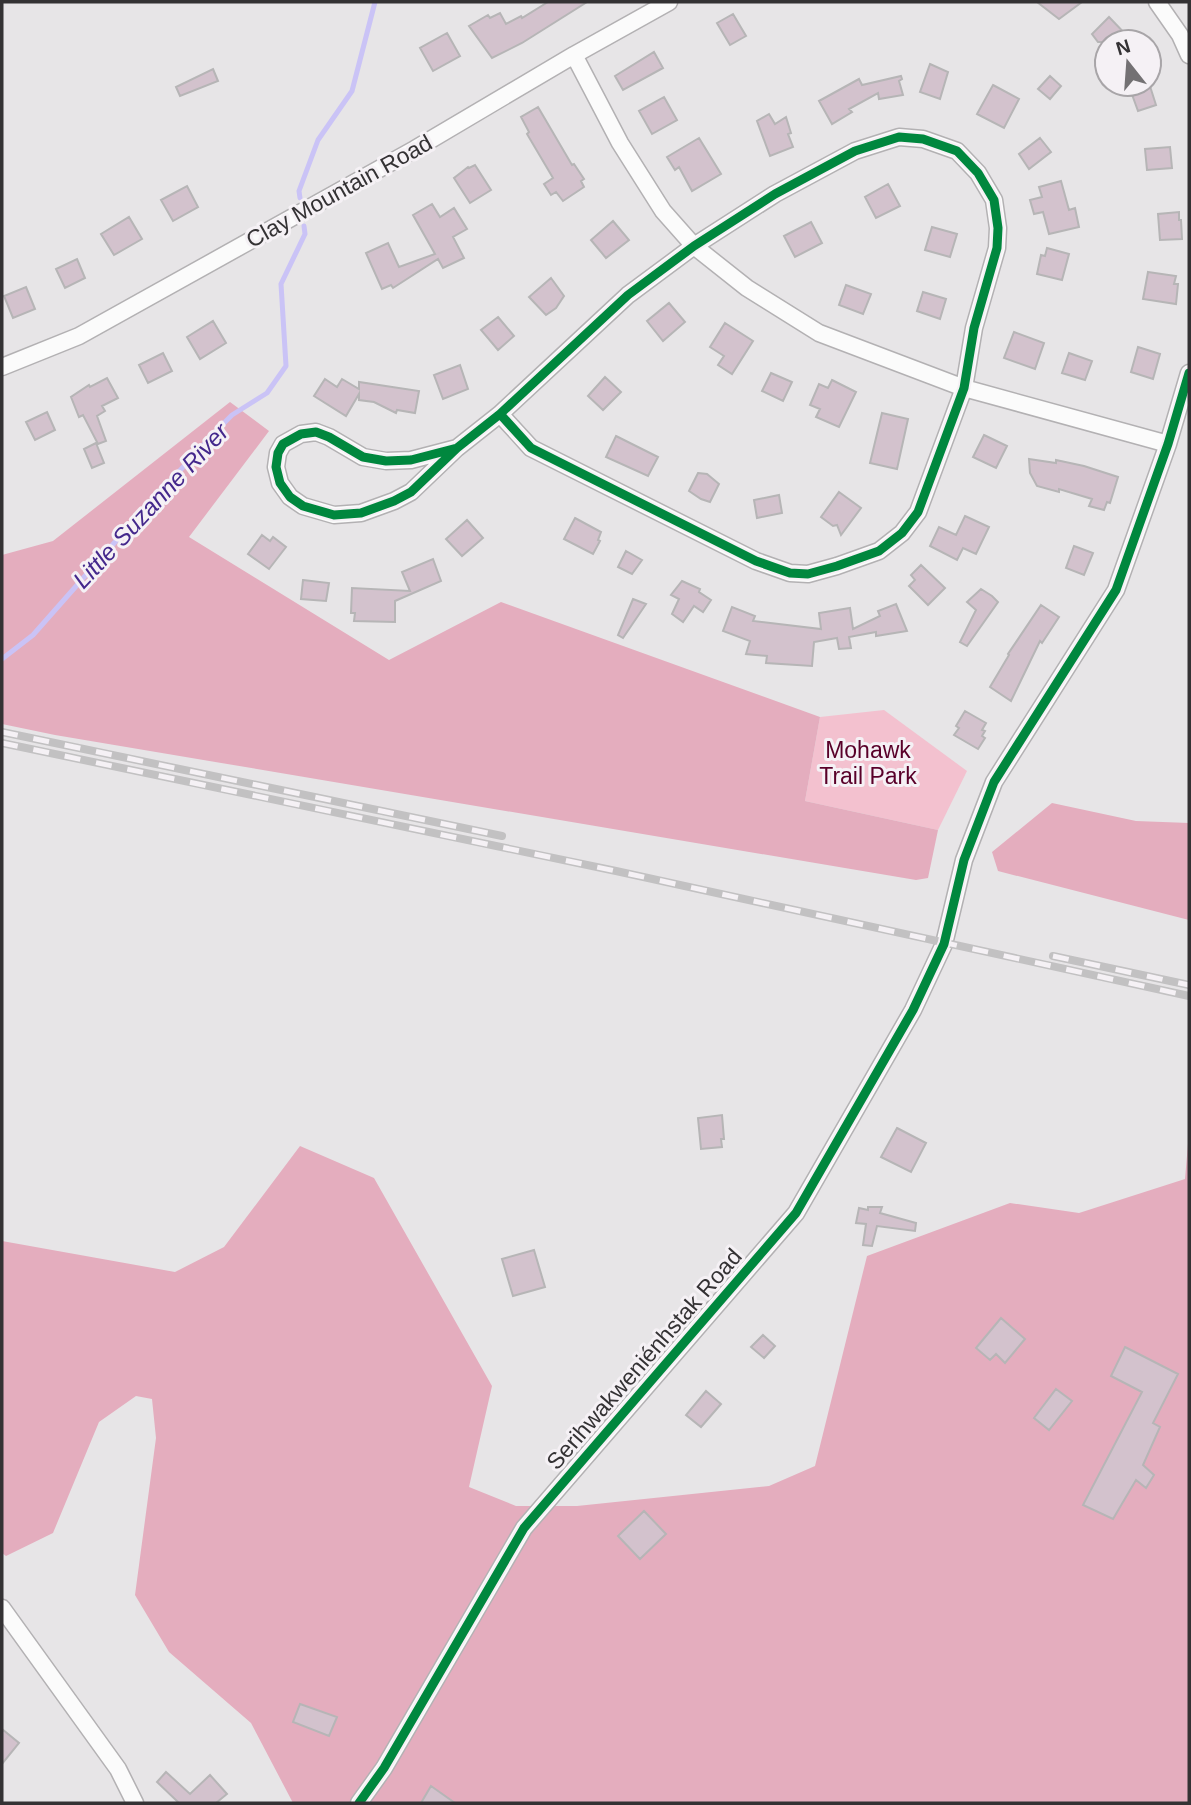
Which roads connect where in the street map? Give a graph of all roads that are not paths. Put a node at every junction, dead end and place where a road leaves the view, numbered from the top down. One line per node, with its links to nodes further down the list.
1 (669, 2): 3 (street, Clay Mountain Road)
2 (1157, 2): 4 (street)
3 (573, 55): 5 (street); 6 (street, Clay Mountain Road)
4 (1189, 55)
5 (695, 246): 8 (street); 8 (street); 9 (street)
6 (2, 367)
7 (1189, 373): 10 (street, Serihwakweniénhstak Road)
8 (964, 388): 9 (street); 10 (street)
9 (500, 414): 11 (street)
10 (1168, 444): 14 (street, Serihwakweniénhstak Road)
11 (457, 448): 11 (street)
12 (2, 1608): 13 (street)
13 (135, 1803)
14 (359, 1803)

